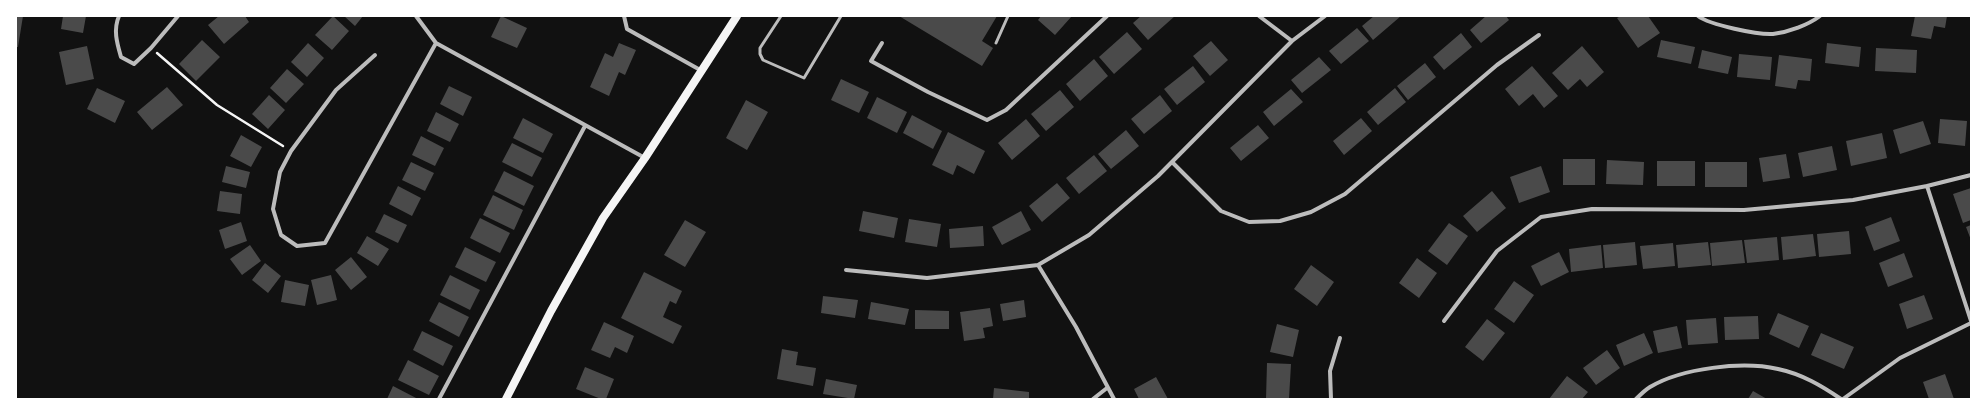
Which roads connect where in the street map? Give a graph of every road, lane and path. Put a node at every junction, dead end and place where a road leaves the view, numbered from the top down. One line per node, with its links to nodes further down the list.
1 (119, 16): 19 (street)
2 (178, 16): 19 (street)
3 (416, 16): 16 (street)
4 (624, 16): 21 (street)
5 (737, 16): 21 (main road)
6 (781, 16): 7 (lane)
7 (840, 16)
8 (1008, 16): 18 (lane)
9 (1107, 16): 17 (street)
10 (1260, 16): 15 (street)
11 (1325, 16): 15 (street)
12 (1698, 16): 13 (street)
13 (1820, 16)
14 (1539, 35): 25 (street)
15 (1292, 41): 25 (street)
16 (436, 43): 22 (street); 23 (street)
17 (882, 43)
18 (996, 43)
19 (151, 48): 23 (path)
20 (375, 55): 23 (street)
21 (702, 71): 24 (main road)
22 (585, 126): 24 (street); 34 (street)
23 (291, 150)
24 (645, 158): 35 (main road)
25 (1172, 162): 28 (street)
26 (1970, 175): 27 (street)
27 (1927, 186): 30 (street); 31 (street)
28 (1038, 265): 29 (street); 33 (street)
29 (846, 270)
30 (1444, 321)
31 (1971, 322): 40 (street)
32 (1340, 338): 38 (street)
33 (1107, 388): 36 (street); 37 (street)
34 (439, 399)
35 (506, 399)
36 (1093, 399)
37 (1114, 399)
38 (1331, 399)
39 (1636, 399): 40 (street)
40 (1842, 399)

